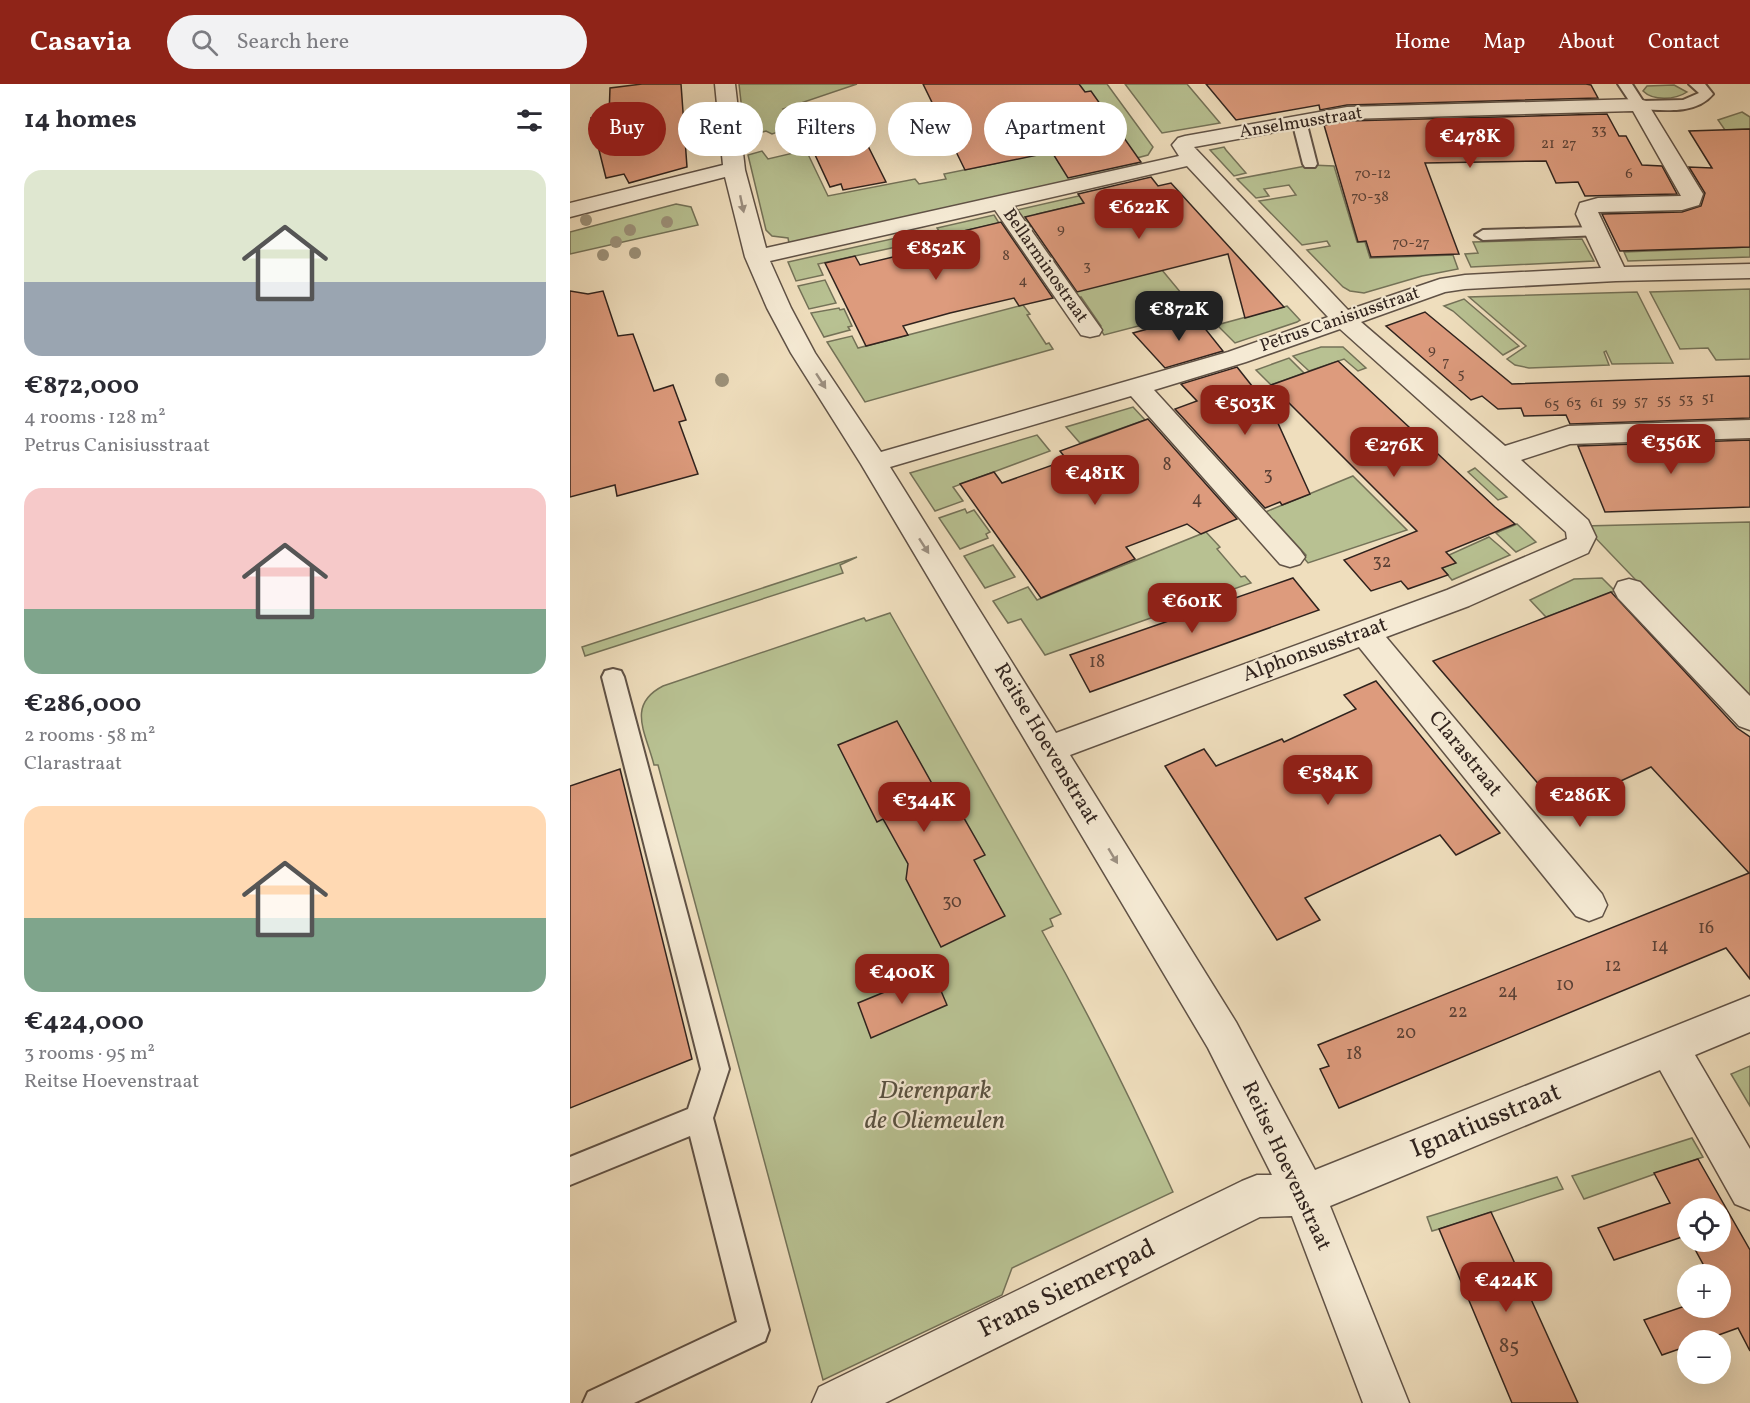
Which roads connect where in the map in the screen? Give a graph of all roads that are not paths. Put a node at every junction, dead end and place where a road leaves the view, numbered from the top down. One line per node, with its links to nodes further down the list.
1 (725, 84): 8 (street, Reitse Hoevenstraat)
2 (1625, 84): 4 (lane)
3 (1696, 84): 4 (lane)
4 (1639, 105): 5 (street, Anselmusstraat); 11 (street)
5 (1299, 121): 6 (street, Anselmusstraat); 7 (lane)
6 (1187, 152): 9 (street, Anselmusstraat); 16 (street)
7 (1310, 164)
8 (734, 170): 10 (street); 13 (street, Reitse Hoevenstraat, one-way to 13)
9 (1000, 202): 13 (street, Anselmusstraat); 17 (street, Bellarminostraat)
10 (570, 210)
11 (1595, 232): 12 (lane); 15 (street)
12 (1483, 235)
13 (757, 257): 21 (street, Reitse Hoevenstraat, one-way to 21)
14 (1750, 271): 15 (street, Petrus Canisiusstraat)
15 (1616, 274): 16 (street, Petrus Canisiusstraat)
16 (1342, 318): 18 (street, Petrus Canisiusstraat); 20 (street)
17 (1090, 330)
18 (1136, 386): 21 (street, Petrus Canisiusstraat); 22 (street)
19 (1750, 429): 20 (street)
20 (1501, 457): 24 (street, Alphonsusstraat)
21 (874, 463): 27 (street, Reitse Hoevenstraat, one-way to 27)
22 (1290, 557)
23 (1629, 590): 26 (street)
24 (1364, 632): 27 (street, Alphonsusstraat); 28 (street, Clarastraat)
25 (613, 677): 31 (lane)
26 (1750, 717)
27 (1049, 749): 34 (street, Reitse Hoevenstraat, one-way to 34)
28 (1588, 905)
29 (1750, 1014): 30 (street, Ignatiusstraat)
30 (1668, 1047): 33 (street); 34 (street, Ignatiusstraat)
31 (699, 1118): 32 (lane); 35 (lane)
32 (570, 1171)
33 (1750, 1189)
34 (1305, 1195): 36 (street, Frans Siemerpad); 37 (street, Reitse Hoevenstraat)
35 (599, 1403)
36 (834, 1403)
37 (1386, 1403)

